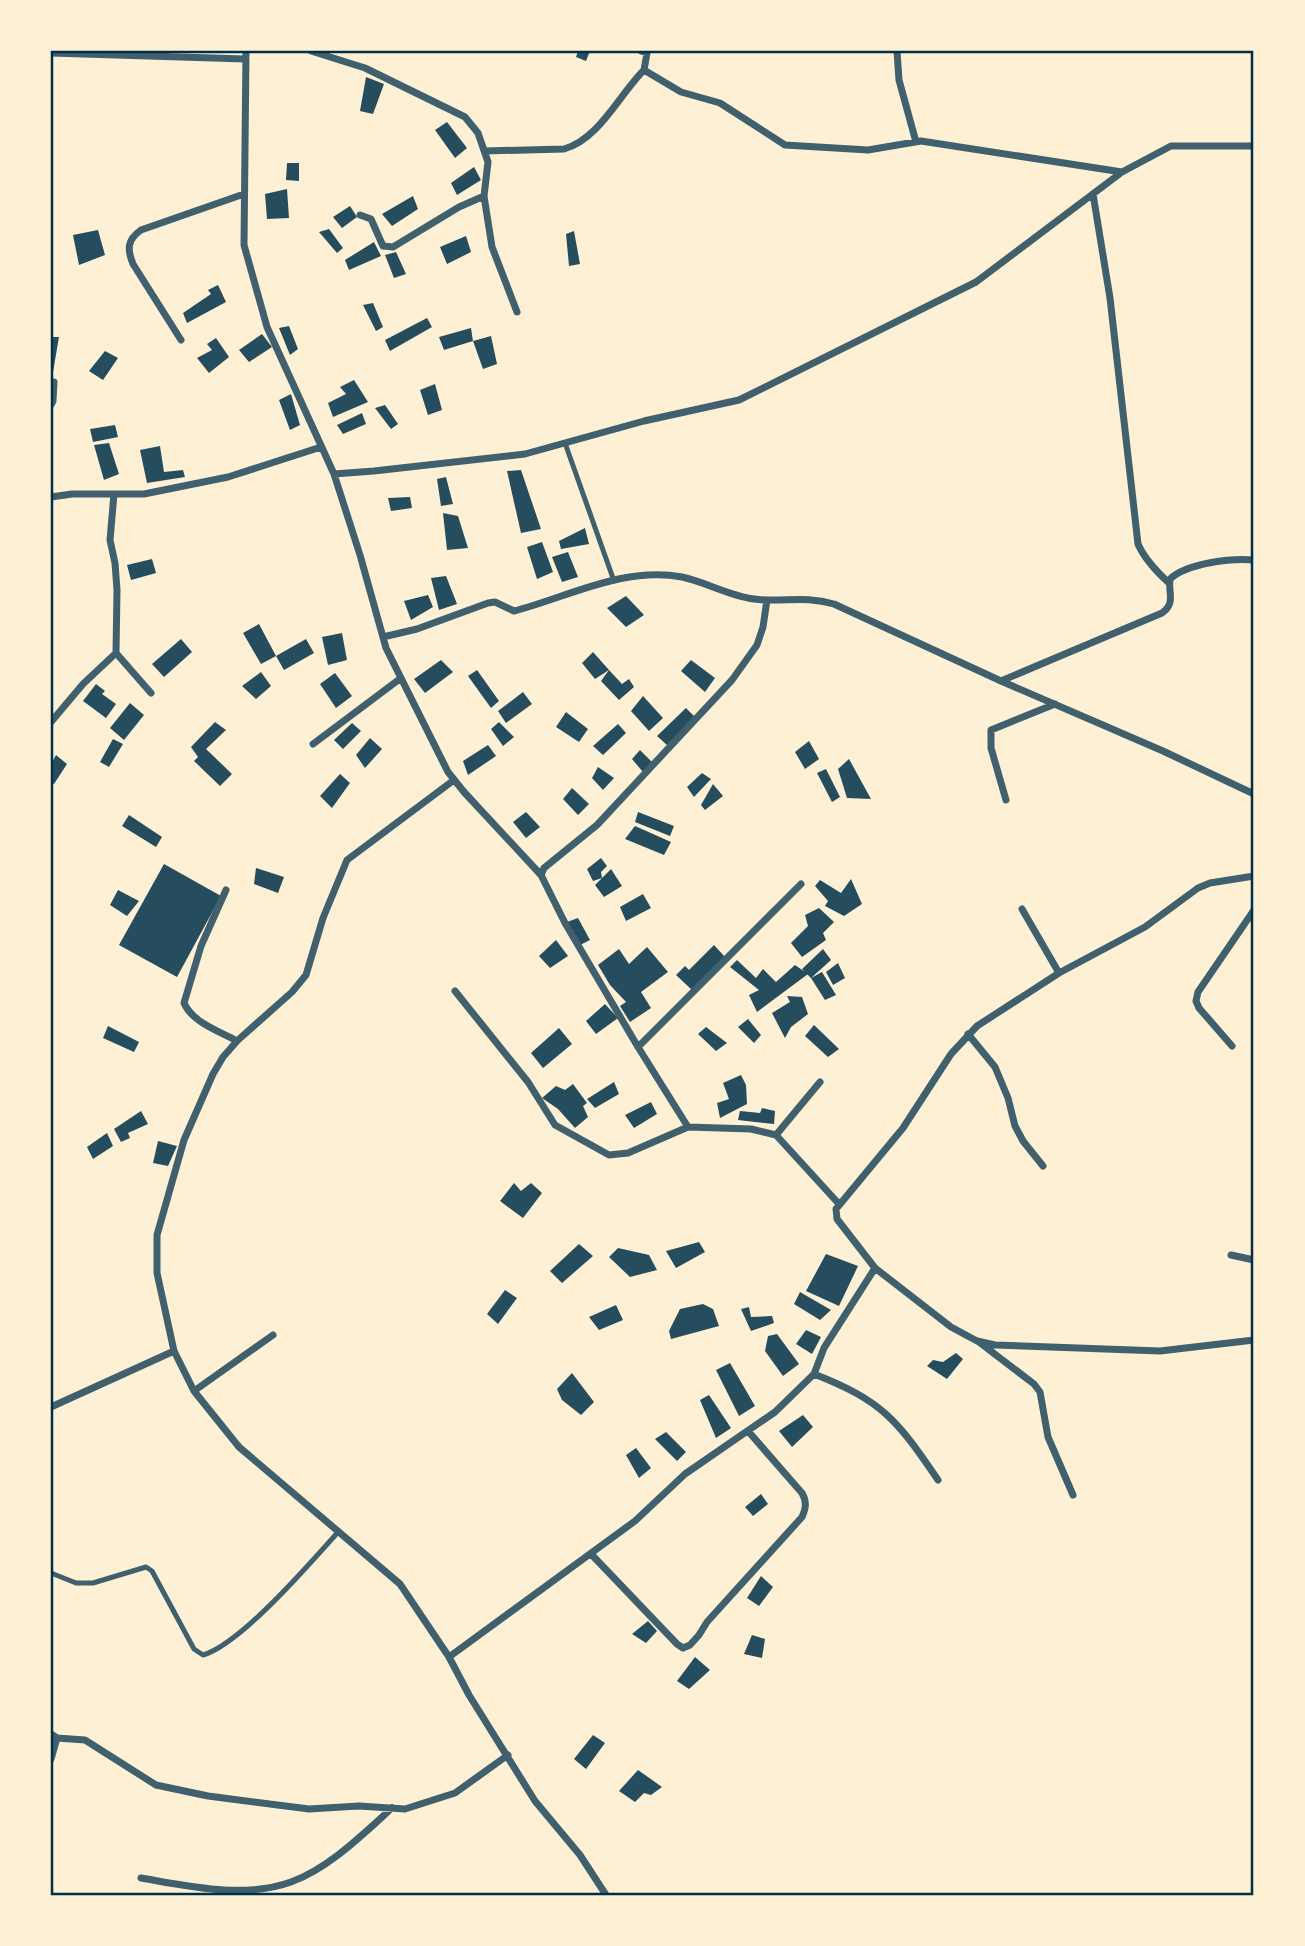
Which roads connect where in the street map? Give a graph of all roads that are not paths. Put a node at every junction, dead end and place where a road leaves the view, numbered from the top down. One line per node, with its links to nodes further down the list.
1 (311, 51): 9 (street)
2 (641, 51): 6 (street)
3 (897, 51): 7 (street)
4 (51, 53): 5 (street)
5 (245, 55): 11 (street)
6 (644, 70): 7 (street); 9 (street)
7 (916, 142): 10 (street)
8 (1254, 146): 10 (street)
9 (485, 150): 13 (street)
10 (1122, 172): 12 (street)
11 (244, 194): 16 (street); 20 (street)
12 (1093, 194): 19 (street); 26 (street)
13 (484, 196): 14 (street); 15 (street)
14 (360, 215)
15 (517, 312)
16 (181, 340)
17 (54, 382): 18 (street)
18 (51, 405)
19 (565, 443): 21 (street); 25 (lane)
20 (321, 447): 21 (street); 22 (street)
21 (334, 474): 28 (street)
22 (114, 494): 23 (street); 29 (street)
23 (51, 497)
24 (1254, 560): 26 (street)
25 (614, 581): 27 (street); 28 (street)
26 (1170, 583): 31 (street)
27 (767, 600): 31 (street); 39 (street)
28 (383, 637): 30 (street)
29 (116, 653): 32 (street); 34 (street)
30 (401, 678): 35 (street); 36 (street)
31 (1001, 681): 33 (street)
32 (151, 693)
33 (1055, 704): 37 (street); 38 (street)
34 (51, 722)
35 (313, 744)
36 (454, 780): 39 (street); 48 (street)
37 (1254, 794)
38 (1006, 800)
39 (541, 875): 50 (street)
40 (1254, 876): 45 (street)
41 (801, 884): 50 (street)
42 (226, 890): 48 (street)
43 (1022, 909): 45 (street)
44 (1254, 910): 49 (street)
45 (1059, 974): 47 (street)
46 (455, 990): 52 (street)
47 (968, 1034): 54 (street); 55 (street)
48 (237, 1041): 62 (street)
49 (1232, 1046)
50 (638, 1047): 52 (street)
51 (820, 1082): 53 (street)
52 (688, 1127): 53 (street)
53 (776, 1135): 55 (street)
54 (1043, 1166)
55 (839, 1204): 58 (street)
56 (1231, 1255): 57 (street)
57 (1254, 1260)
58 (875, 1268): 61 (street); 63 (street)
59 (273, 1335): 64 (street)
60 (1254, 1340): 61 (street)
61 (977, 1341): 68 (street)
62 (174, 1351): 64 (street); 65 (street)
63 (814, 1374): 66 (street); 67 (street)
64 (194, 1391): 69 (street)
65 (51, 1407)
66 (748, 1431): 70 (street); 70 (street)
67 (938, 1480)
68 (1073, 1495)
69 (339, 1531): 71 (lane); 72 (street)
70 (592, 1555): 72 (street)
71 (51, 1573)
72 (449, 1657): 74 (street)
73 (54, 1736): 75 (street); 76 (street)
74 (508, 1755): 76 (street); 78 (street)
75 (51, 1759)
76 (392, 1808): 77 (street)
77 (141, 1878)
78 (606, 1895)

